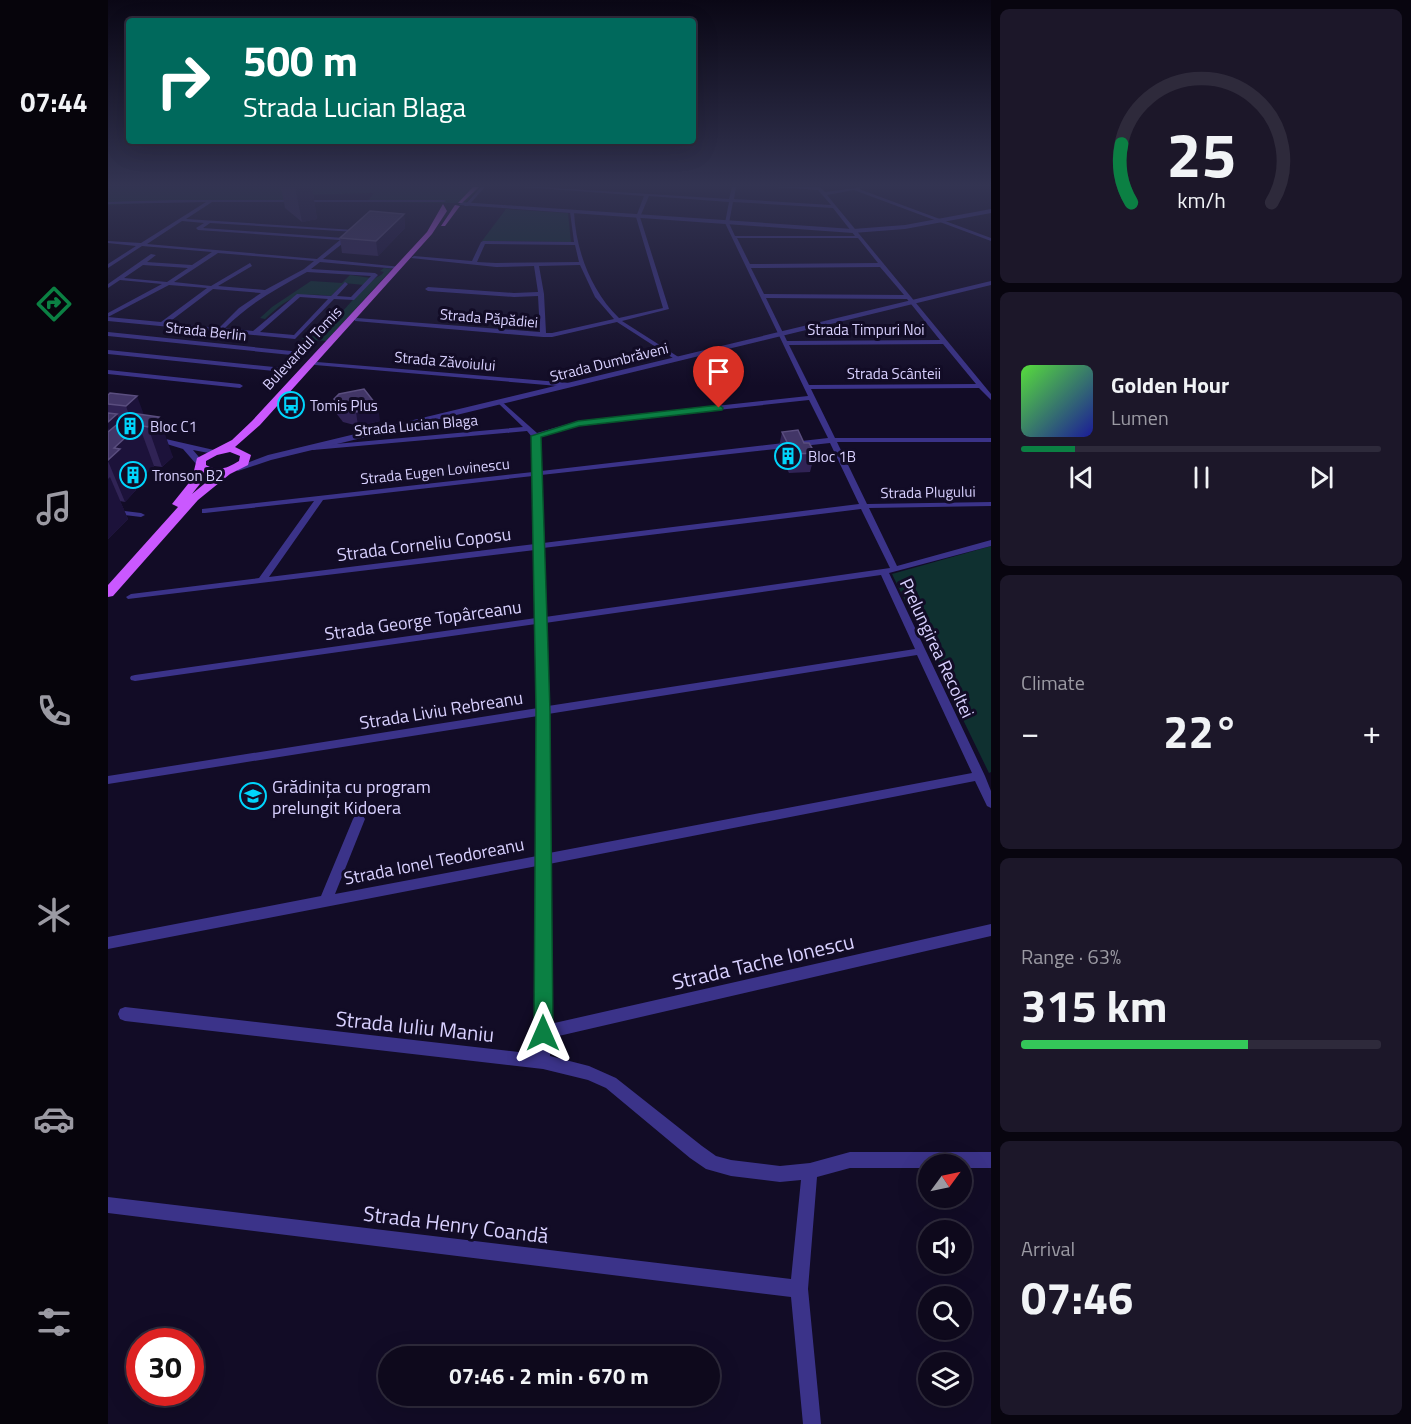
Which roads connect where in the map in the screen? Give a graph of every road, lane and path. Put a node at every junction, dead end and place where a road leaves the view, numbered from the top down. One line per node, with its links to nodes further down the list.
1 (129, 253): 21 (street)
2 (214, 253): 23 (street)
3 (245, 253): 14 (street)
4 (325, 253): 14 (street)
5 (411, 253): 24 (main road, Bulevardul Tomis)
6 (417, 253): 13 (main road, Bulevardul Tomis)
7 (478, 253): 17 (street)
8 (579, 253): 16 (street)
9 (649, 253): 40 (street, Strada Păpădiei)
10 (742, 253): 22 (street, Prelungirea Recoltei)
11 (872, 253): 20 (street)
12 (153, 255): 15 (street)
13 (414, 258): 17 (street); 39 (main road, Bulevardul Tomis)
14 (316, 260): 24 (street); 25 (street)
15 (143, 263): 23 (street); 26 (street)
16 (583, 263): 19 (street); 40 (street)
17 (474, 264): 19 (street)
18 (250, 265): 31 (street)
19 (536, 265): 34 (street)
20 (881, 265): 22 (street); 37 (street)
21 (108, 266)
22 (748, 266): 35 (street, Prelungirea Recoltei)
23 (193, 267): 27 (street)
24 (398, 267): 69 (main road, Bulevardul Tomis)
25 (306, 270): 33 (street); 36 (street)
26 (120, 279): 27 (street); 30 (street)
27 (169, 283): 31 (street); 38 (street)
28 (991, 283): 37 (street, Strada Dumbrăveni)
29 (345, 284): 36 (street)
30 (108, 286)
31 (213, 287): 33 (street); 41 (street)
32 (428, 289): 34 (street)
33 (266, 292): 42 (street)
34 (541, 294): 45 (street)
35 (762, 296): 37 (street); 46 (street, Prelungirea Recoltei)
36 (333, 297): 43 (street); 43 (street)
37 (909, 300): 46 (street, Strada Dumbrăveni); 47 (street)
38 (108, 317): 41 (street)
39 (357, 320): 45 (street, Strada Păpădiei); 52 (main road, Bulevardul Tomis)
40 (617, 321): 45 (street, Strada Păpădiei); 51 (street)
41 (163, 324): 42 (street)
42 (220, 330): 43 (street)
43 (255, 333)
44 (108, 334): 50 (street, Strada Berlin)
45 (543, 335)
46 (781, 335): 48 (street, Prelungirea Recoltei); 51 (street, Strada Dumbrăveni)
47 (946, 342): 48 (street, Strada Timpuri Noi); 57 (street)
48 (786, 343): 58 (street, Prelungirea Recoltei)
49 (108, 352): 53 (street, Strada Berlin)
50 (301, 354)
51 (678, 359): 55 (street, Strada Dumbrăveni)
52 (317, 364): 55 (street, Strada Zăvoiului); 70 (main road, Bulevardul Tomis)
53 (284, 370)
54 (108, 372): 56 (street)
55 (570, 385): 61 (street, Strada Dumbrăveni)
56 (240, 386)
57 (981, 386): 58 (street, Strada Scânteii); 60 (street)
58 (807, 387): 59 (street, Prelungirea Recoltei)
59 (812, 398): 64 (street); 65 (street, Prelungirea Recoltei)
60 (991, 398)
61 (500, 402): 62 (street); 68 (street, Strada Dumbrăveni)
62 (528, 429): 64 (street); 68 (street, Strada Lucian Blaga)
63 (152, 433): 67 (street)
64 (536, 436): 74 (street)
65 (833, 440): 66 (street, Strada Eugen Lovinescu); 74 (street, Strada Eugen Lovinescu); 77 (street, Prelungirea Recoltei)
66 (991, 440)
67 (186, 447): 69 (street); 72 (street)
68 (307, 448): 71 (street, Strada Dumbrăveni)
69 (218, 451): 70 (main road); 72 (main road, Bulevardul Tomis)
70 (244, 454): 71 (street, Strada Dumbrăveni); 73 (main road, Bulevardul Tomis)
71 (268, 458): 73 (street, Strada Dumbrăveni)
72 (201, 465): 73 (main road); 84 (main road)
73 (232, 469): 86 (main road)
74 (537, 473): 75 (street, Strada Eugen Lovinescu); 82 (street)
75 (320, 498): 79 (street, Strada Eugen Lovinescu); 85 (street)
76 (991, 504): 77 (street, Strada Plugului)
77 (864, 506): 82 (street, Strada Corneliu Coposu); 83 (street, Prelungirea Recoltei)
78 (108, 511): 80 (street)
79 (206, 511)
80 (141, 515)
81 (991, 543): 83 (street, Strada George Topârceanu)
82 (539, 547): 85 (street, Strada Corneliu Coposu); 88 (street)
83 (890, 571): 88 (street, Strada George Topârceanu); 89 (street, Prelungirea Recoltei)
84 (108, 580)
85 (262, 581): 87 (street, Strada Corneliu Coposu)
86 (108, 593)
87 (131, 597)
88 (541, 620): 90 (street, Strada George Topârceanu); 91 (street)
89 (921, 651): 91 (street, Strada Liviu Rebreanu); 92 (street, Prelungirea Recoltei)
90 (135, 678)
91 (543, 711): 93 (street, Strada Liviu Rebreanu); 96 (street)
92 (979, 776): 94 (street, Prelungirea Recoltei); 96 (street, Strada Ionel Teodoreanu)
93 (108, 780)
94 (991, 803)
95 (359, 819): 97 (street)
96 (543, 858): 97 (street, Strada Ionel Teodoreanu); 101 (street)
97 (326, 901): 99 (street, Strada Ionel Teodoreanu)
98 (991, 930): 101 (street, Strada Tache Ionescu)
99 (108, 943)
100 (125, 1014): 102 (street, Strada Iuliu Maniu)
101 (543, 1033): 102 (street)
102 (543, 1062): 104 (street, Strada Iuliu Maniu)
103 (991, 1160): 104 (street, Strada Iuliu Maniu)
104 (810, 1171): 106 (street)
105 (108, 1205): 106 (street, Strada Henry Coandă)
106 (799, 1288): 107 (street)
107 (812, 1424)

